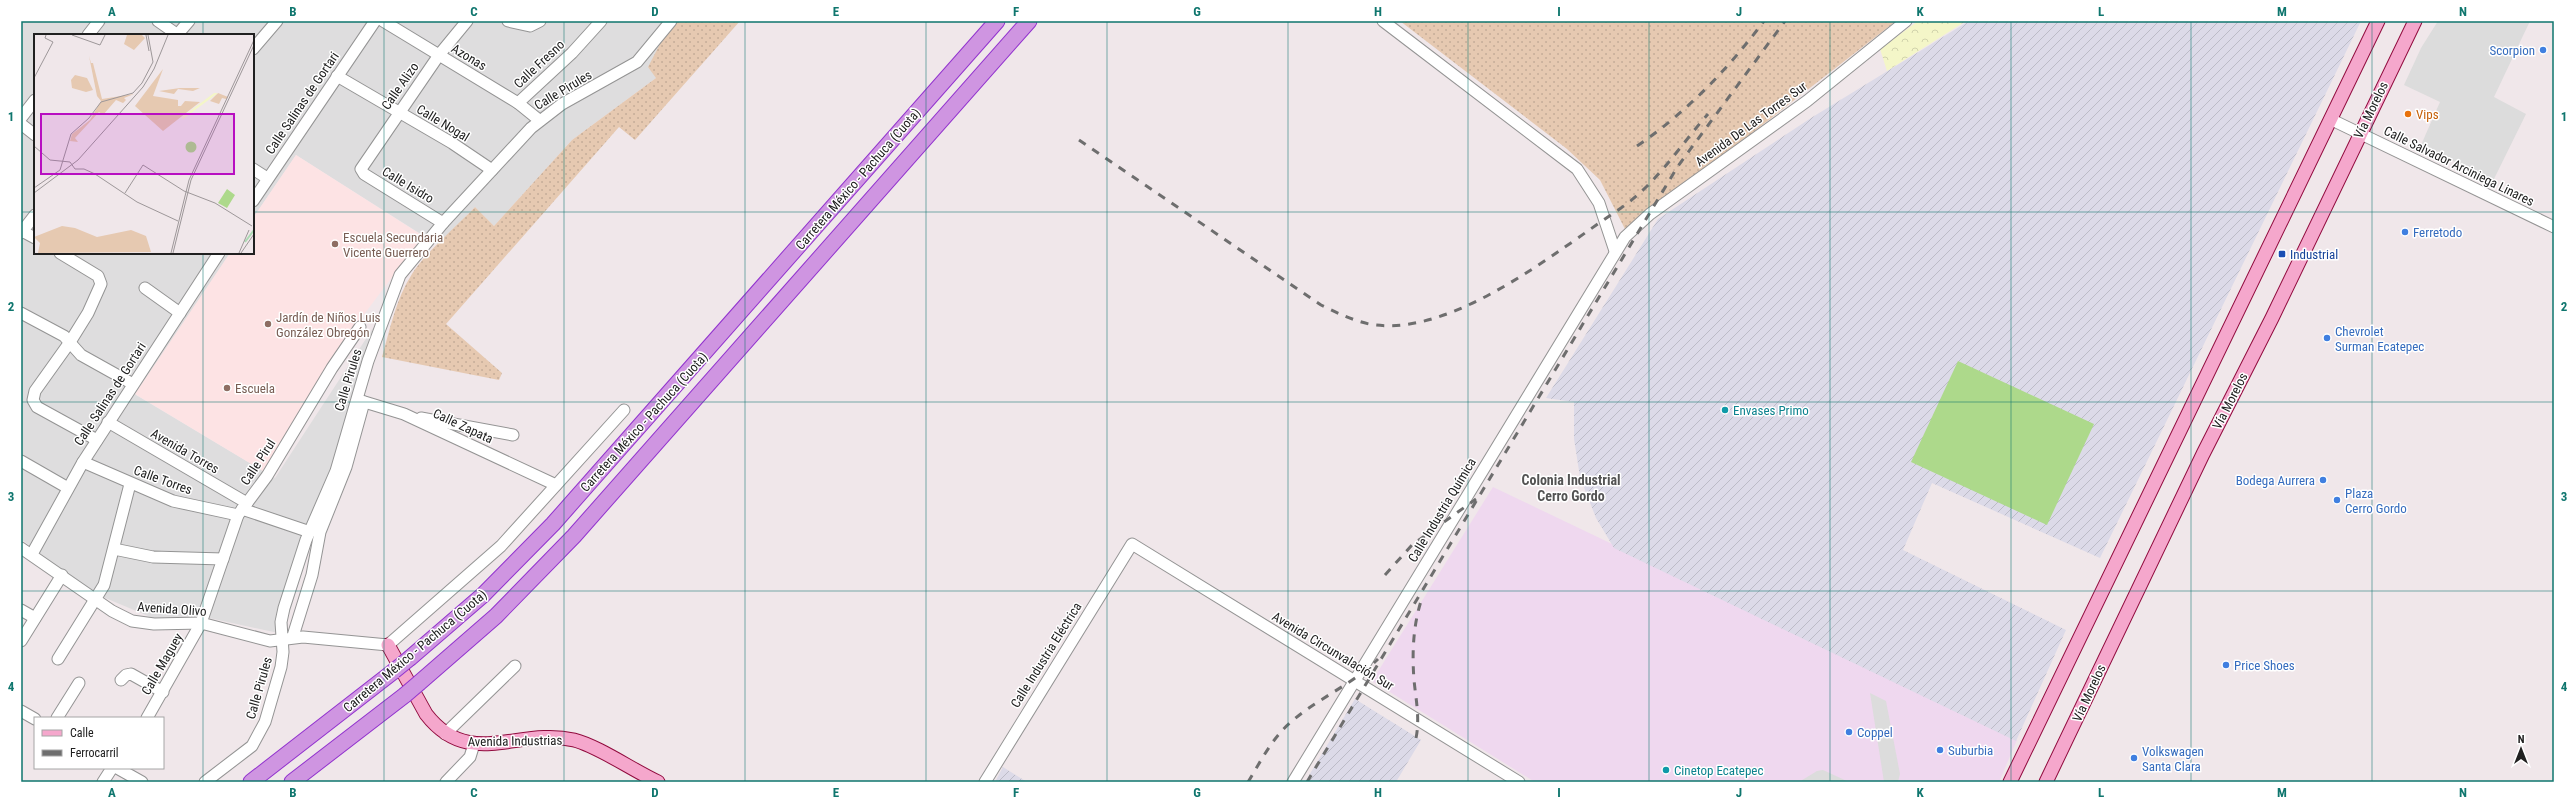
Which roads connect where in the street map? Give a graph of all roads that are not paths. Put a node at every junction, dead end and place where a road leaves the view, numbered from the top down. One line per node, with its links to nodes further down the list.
1 (99, 21): 18 (street)
2 (158, 21): 19 (street)
3 (189, 21): 20 (street)
4 (277, 21): 21 (street)
5 (374, 21): 23 (street, Calle Salinas de Gortari)
6 (383, 21): 22 (street, Azonas)
7 (467, 21): 22 (street, Calle Alizo)
8 (508, 21): 9 (street)
9 (540, 21)
10 (671, 21): 29 (street, Calle Pirules)
11 (997, 21): 95 (highway, Carretera México - Pachuca (Cuota), bridge)
12 (1029, 21): 96 (highway, Carretera México - Pachuca (Cuota), bridge)
13 (1383, 21): 43 (street)
14 (1906, 21): 43 (street, Avenida De Las Torres Sur)
15 (2378, 21): 28 (main road)
16 (2415, 21): 31 (main road, Vía Morelos)
17 (595, 23): 25 (street, Calle Fresno)
18 (89, 34)
19 (176, 34)
20 (178, 34)
21 (254, 48)
22 (439, 55): 25 (street, Azonas); 26 (street, Calle Alizo)
23 (338, 76): 26 (street, Calle Nogal); 36 (street, Calle Salinas de Gortari)
24 (34, 101): 27 (street)
25 (518, 103): 29 (street, Azonas)
26 (399, 112): 33 (street, Calle Alizo); 35 (street, Calle Nogal)
27 (21, 118)
28 (2330, 119): 31 (street, Calle Salvador Arciniega Linares); 102 (main road)
29 (539, 120): 35 (street, Calle Pirules)
30 (21, 124): 32 (street)
31 (2360, 133): 40 (street, Calle Salvador Arciniega Linares); 103 (main road, Vía Morelos)
32 (34, 134)
33 (361, 169): 39 (street, Calle Isidro)
34 (254, 170): 36 (street)
35 (492, 170): 39 (street, Calle Pirules)
36 (267, 178): 37 (street, Calle Salinas de Gortari)
37 (254, 199)
38 (34, 216): 41 (street)
39 (443, 223): 52 (street, Calle Pirules)
40 (2554, 227)
41 (22, 232): 42 (street)
42 (34, 238)
43 (1615, 251): 81 (street, Calle Industria Química)
44 (62, 254): 50 (street)
45 (218, 254): 47 (street, Calle Salinas de Gortari)
46 (145, 288): 47 (street)
47 (180, 312): 51 (street, Calle Salinas de Gortari)
48 (21, 313): 50 (street)
49 (360, 327): 63 (street, Calle Pirul)
50 (70, 342): 51 (street); 57 (street)
51 (133, 384): 55 (street, Calle Salinas de Gortari)
52 (360, 401): 54 (street, Calle Zapata); 64 (street, Calle Pirules); 75 (street)
53 (624, 410): 61 (street)
54 (404, 414): 56 (street); 61 (street, Calle Zapata)
55 (108, 422): 57 (street, Calle Salinas de Gortari); 63 (street, Avenida Torres)
56 (513, 435)
57 (97, 440): 59 (street, Calle Salinas de Gortari)
58 (21, 461): 62 (street)
59 (83, 462): 60 (street, Calle Torres); 62 (street, Calle Salinas de Gortari)
60 (130, 484): 63 (street, Calle Torres); 67 (street)
61 (556, 485): 77 (street)
62 (68, 488): 68 (street, Calle Salinas de Gortari)
63 (243, 509): 64 (street, Calle Torres); 69 (street, Calle Pirul)
64 (310, 532): 75 (street, Calle Pirules)
65 (1132, 544): 81 (street, Avenida Circunvalación Sur); 99 (street, Calle Industria Eléctrica)
66 (21, 548): 68 (street, Avenida Olivo)
67 (114, 549): 69 (street); 71 (street)
68 (32, 554): 70 (street, Avenida Olivo)
69 (223, 559): 74 (street, Calle Pirul)
70 (62, 575): 71 (street, Avenida Olivo); 73 (street)
71 (95, 599): 74 (street, Avenida Olivo); 78 (street)
72 (21, 610): 73 (street)
73 (35, 618): 76 (street)
74 (201, 623): 75 (street, Avenida Olivo); 83 (street, Calle Maguey)
75 (287, 637): 77 (street, Avenida Olivo); 94 (street, Calle Pirules)
76 (21, 641)
77 (388, 645): 88 (main road, Avenida Industrias)
78 (58, 659)
79 (515, 666): 88 (street)
80 (122, 680): 83 (street)
81 (1354, 680): 100 (street, Calle Industria Química); 101 (street, Avenida Circunvalación Sur)
82 (79, 683): 85 (street)
83 (163, 692): 86 (street, Calle Maguey)
84 (21, 711): 87 (street)
85 (57, 717)
86 (148, 717)
87 (34, 719)
88 (445, 734): 89 (main road, Avenida Industrias)
89 (474, 744): 97 (street); 98 (main road, Avenida Industrias)
90 (111, 769): 92 (street)
91 (119, 769): 93 (street)
92 (103, 782)
93 (142, 782)
94 (205, 782)
95 (251, 782)
96 (292, 782)
97 (446, 782)
98 (658, 782)
99 (985, 782)
100 (1292, 782)
101 (1519, 782)
102 (2010, 782)
103 (2046, 782)

